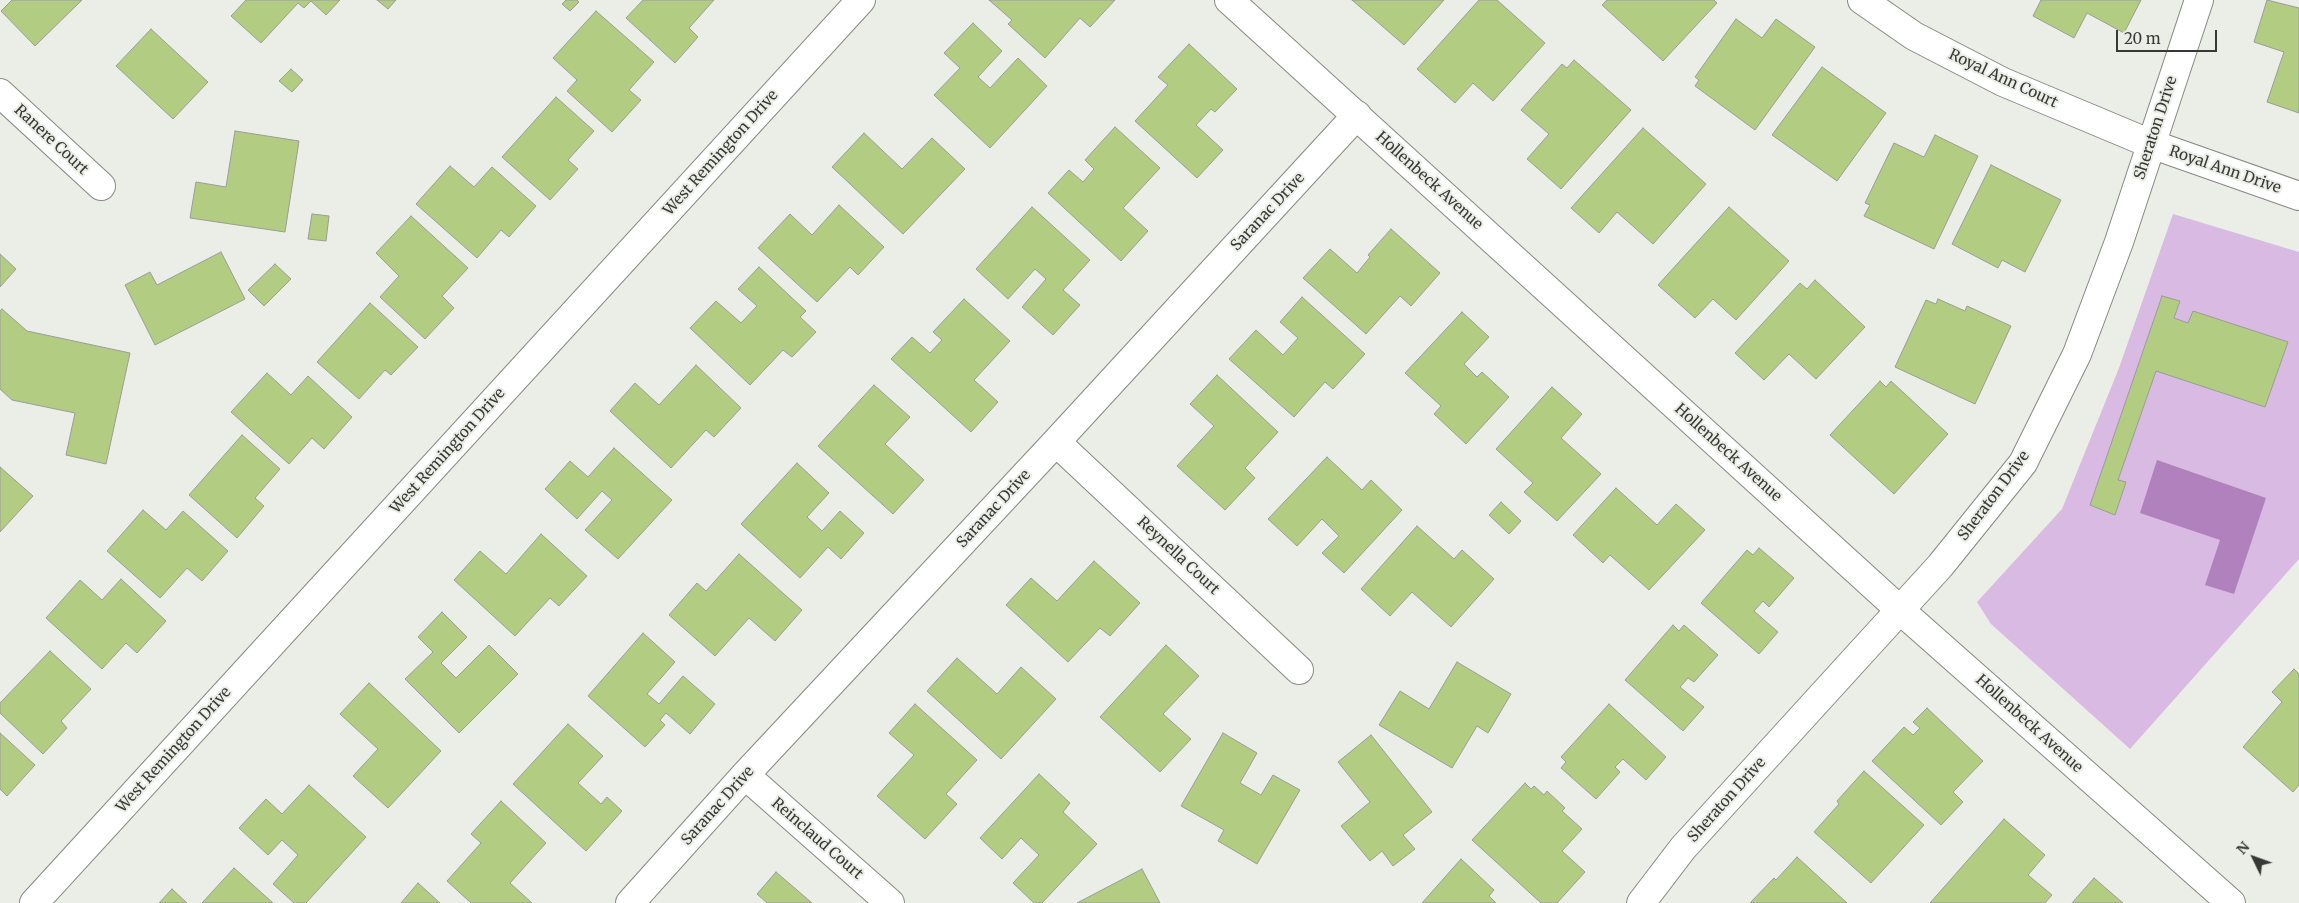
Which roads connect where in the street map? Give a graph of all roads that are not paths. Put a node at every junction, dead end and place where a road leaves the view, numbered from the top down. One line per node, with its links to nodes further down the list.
1 (861, 0): 14 (street, West Remington Drive)
2 (1228, 0): 6 (street, Hollenbeck Avenue)
3 (1862, 0): 7 (street, Royal Ann Court)
4 (2199, 0): 7 (street, Sheraton Drive)
5 (0, 93): 8 (street, Ranere Court)
6 (1356, 115): 10 (street, Saranac Drive); 11 (street, Hollenbeck Avenue)
7 (2151, 144): 9 (street, Royal Ann Drive); 11 (street, Sheraton Drive)
8 (101, 186)
9 (2299, 196)
10 (1056, 442): 12 (street, Reynella Court); 13 (street, Saranac Drive)
11 (1900, 610): 17 (street, Sheraton Drive); 18 (street, Hollenbeck Avenue)
12 (1299, 670)
13 (745, 775): 15 (street, Saranac Drive); 16 (street, Reinclaud Court)
14 (34, 903)
15 (630, 903)
16 (890, 903)
17 (1641, 903)
18 (2231, 903)

